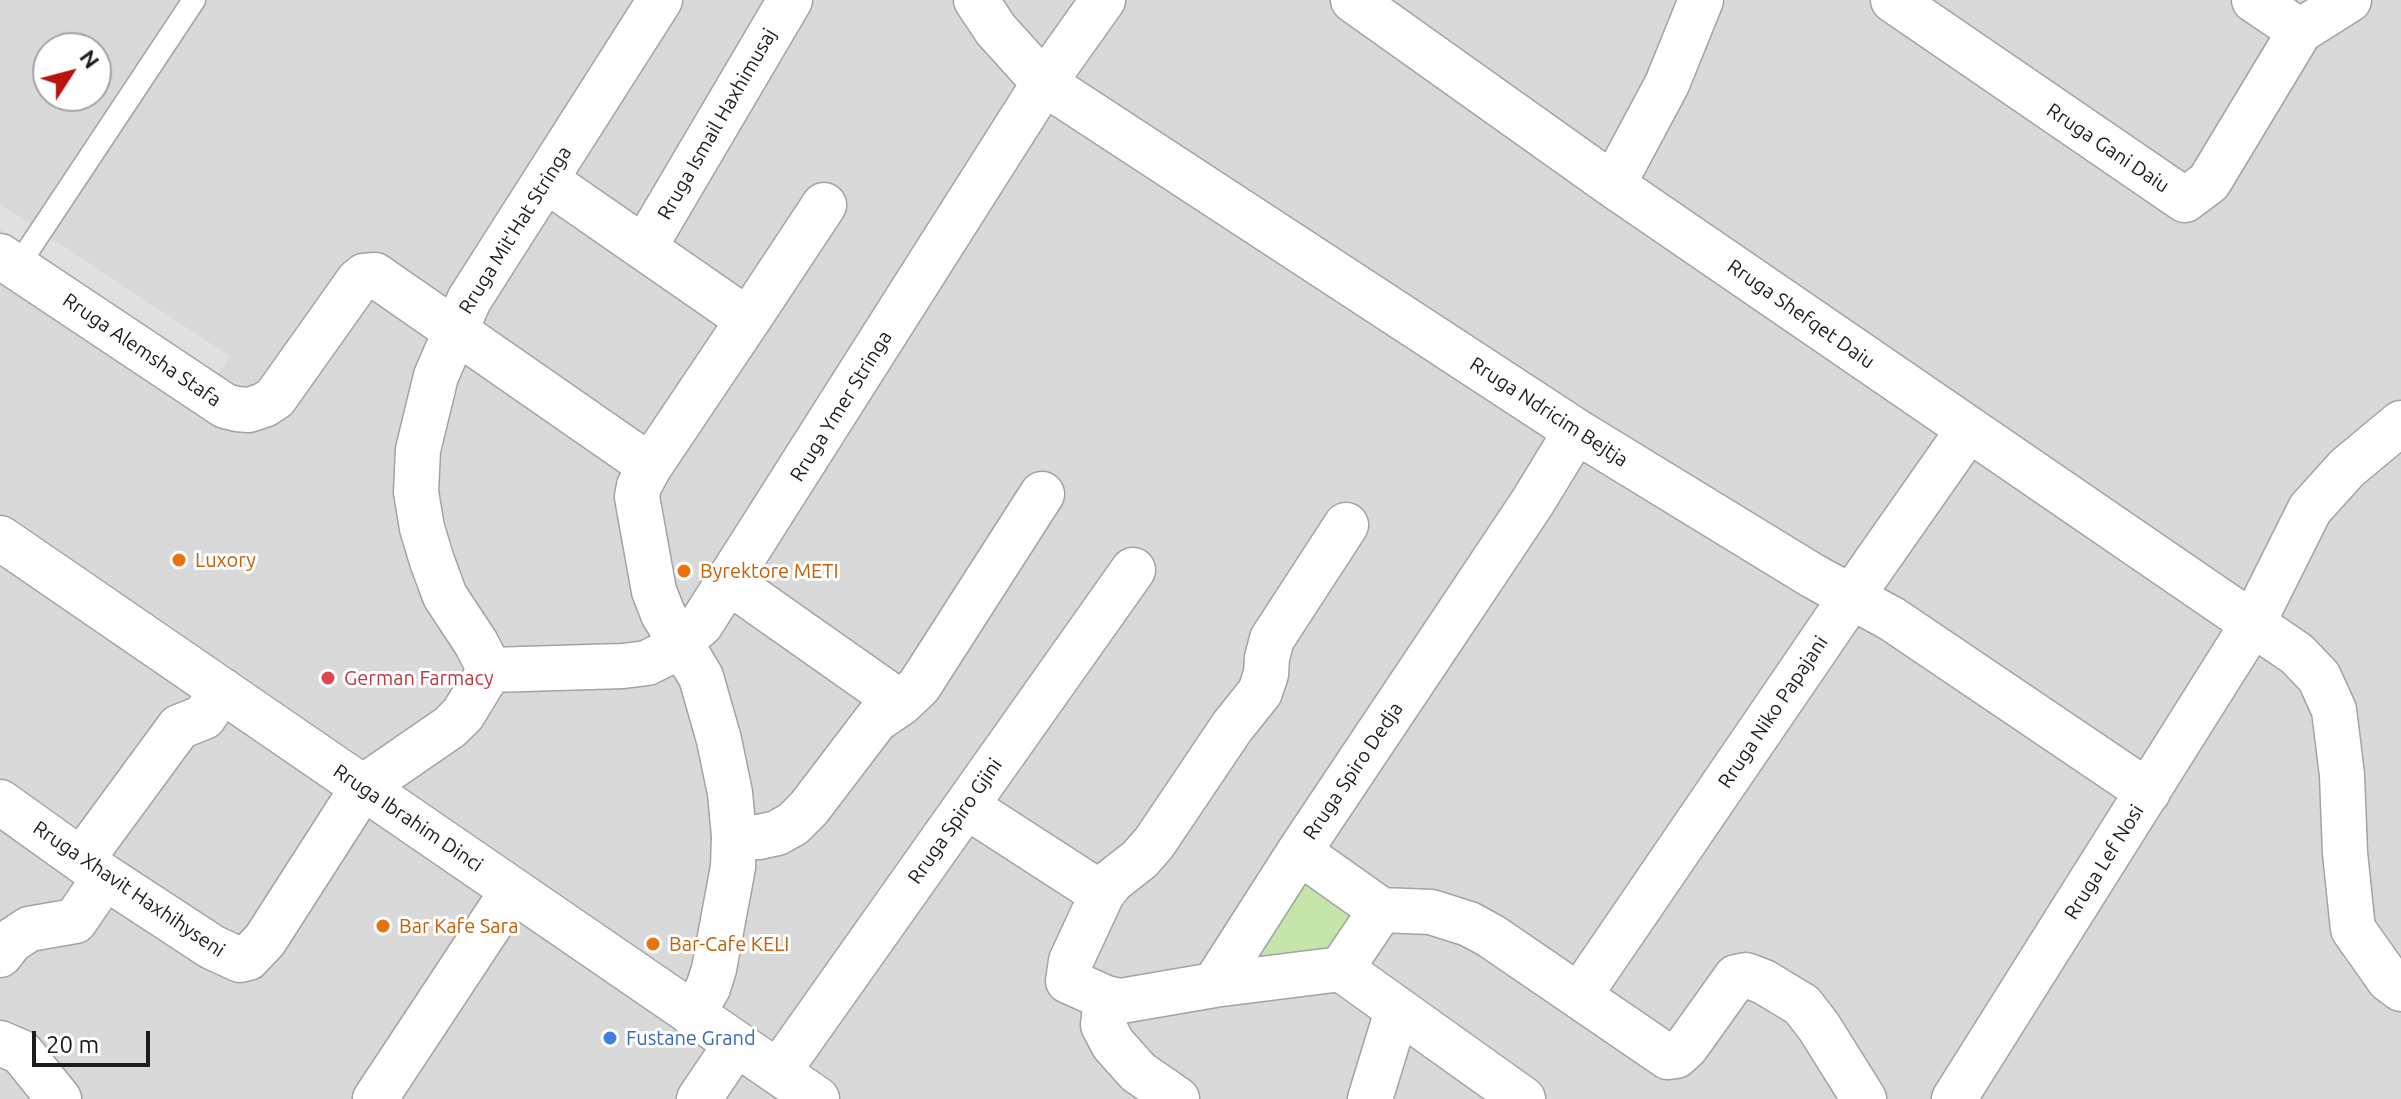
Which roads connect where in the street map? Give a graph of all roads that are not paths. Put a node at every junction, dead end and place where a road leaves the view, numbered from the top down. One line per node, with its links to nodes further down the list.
1 (194, 0): 17 (lane)
2 (660, 0): 13 (street, Rruga Mit'Hat Stringa)
3 (790, 0): 16 (street, Rruga Ismail Haxhimusaj)
4 (976, 0): 12 (street, Rruga Ndricim Bejtja)
5 (1103, 0): 12 (street, Rruga Ymer Stringa)
6 (1353, 0): 14 (street, Rruga Shefqet Daiu)
7 (1701, 0): 14 (street)
8 (1893, 0): 11 (street, Rruga Gani Daiu)
9 (2254, 0): 11 (street)
10 (2349, 0): 11 (street, Rruga Gani Daiu)
11 (2300, 31)
12 (1044, 83): 22 (street, Rruga Ndricim Bejtja); 28 (street, Rruga Ymer Stringa)
13 (546, 180): 16 (street); 19 (street, Rruga Mit'Hat Stringa)
14 (1613, 185): 21 (street, Rruga Shefqet Daiu)
15 (824, 205): 18 (street)
16 (644, 248): 18 (street)
17 (8, 261): 19 (street, Rruga Alemsha Stafa)
18 (748, 320): 23 (street)
19 (455, 329): 23 (street, Rruga Alemsha Stafa); 32 (street, Rruga Mit'Hat Stringa)
20 (2401, 423): 30 (street, Rruga Lef Nosi)
21 (1969, 429): 29 (street, Rruga Niko Papajani); 30 (street, Rruga Shefqet Daiu)
22 (1576, 431): 29 (street, Rruga Ndricim Bejtja); 40 (street, Rruga Spiro Dedja)
23 (650, 466): 31 (street)
24 (1042, 494): 34 (street)
25 (1346, 525): 43 (street)
26 (0, 538): 33 (street, Rruga Ibrahim Dinci)
27 (1133, 570): 38 (street, Rruga Spiro Gjini)
28 (729, 582): 31 (street, Rruga Ymer Stringa); 34 (street)
29 (1852, 596): 36 (street, Rruga Ndricim Bejtja); 50 (street, Rruga Niko Papajani)
30 (2252, 625): 36 (street, Rruga Lef Nosi); 49 (street, Rruga Shefqet Daiu)
31 (681, 642): 32 (street, Rruga Ymer Stringa); 39 (street)
32 (490, 670): 35 (street)
33 (222, 690): 35 (street, Rruga Ibrahim Dinci); 41 (street)
34 (901, 703): 39 (street)
35 (363, 787): 41 (street, Rruga Xhavit Haxhihyseni); 42 (street, Rruga Ibrahim Dinci)
36 (2148, 792): 64 (street, Rruga Lef Nosi)
37 (0, 802): 41 (street, Rruga Xhavit Haxhihyseni)
38 (966, 806): 43 (street); 55 (street, Rruga Spiro Gjini)
39 (734, 836): 52 (street)
40 (1299, 852): 44 (street); 47 (street, Rruga Spiro Dedja)
41 (94, 868): 45 (street)
42 (513, 890): 52 (street, Rruga Ibrahim Dinci); 57 (street)
43 (1102, 894): 48 (street)
44 (1381, 910): 46 (street); 50 (street)
45 (0, 955)
46 (1341, 969): 47 (street); 51 (street)
47 (1214, 985): 48 (street)
48 (1087, 989): 60 (street)
49 (2401, 989)
50 (1579, 996): 63 (street)
51 (1397, 1011): 61 (street); 62 (street)
52 (692, 1014): 54 (street, Rruga Ibrahim Dinci)
53 (0, 1043): 56 (street)
54 (736, 1044): 55 (street, Rruga Ibrahim Dinci); 58 (street)
55 (778, 1072): 59 (street, Rruga Ibrahim Dinci)
56 (59, 1099)
57 (375, 1099)
58 (699, 1099)
59 (817, 1099)
60 (1177, 1099)
61 (1370, 1099)
62 (1523, 1099)
63 (1864, 1099)
64 (1954, 1099)

